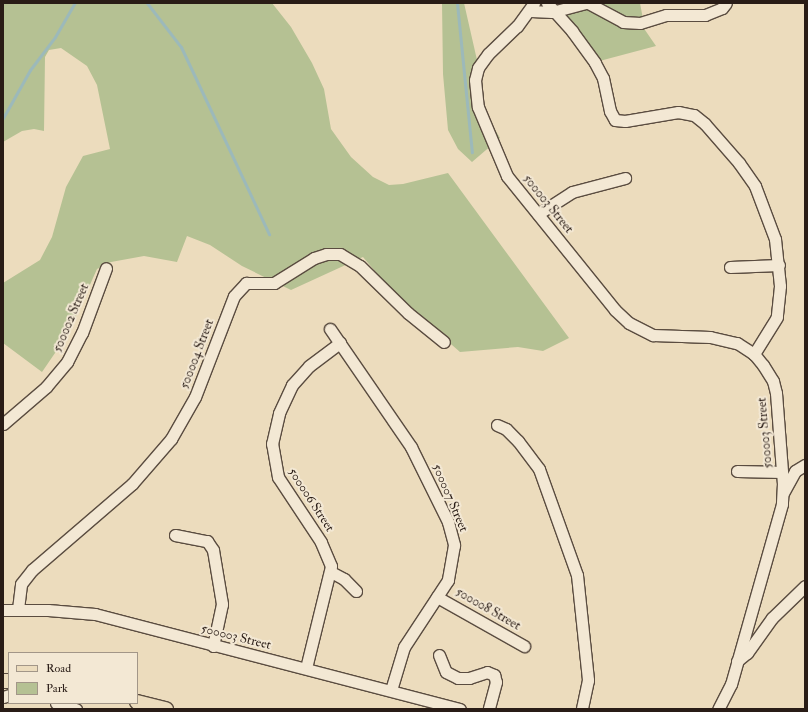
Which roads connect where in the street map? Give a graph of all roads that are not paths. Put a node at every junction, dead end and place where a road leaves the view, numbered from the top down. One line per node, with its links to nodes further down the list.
1 (587, 3): 2 (street); 4 (street)
2 (726, 3)
3 (532, 7): 4 (street); 6 (street, 500003 Street)
4 (549, 8): 7 (street)
5 (625, 178): 6 (street)
6 (538, 214): 13 (street, 500003 Street)
7 (779, 265): 8 (street); 13 (street)
8 (730, 267)
9 (106, 268): 14 (street, 500002 Street)
10 (330, 329): 12 (street, 500007 Street)
11 (444, 342): 25 (street, 500004 Street)
12 (340, 343): 21 (street, 500006 Street); 24 (street, 500007 Street)
13 (754, 354): 18 (street, 500003 Street)
14 (3, 424)
15 (497, 426): 39 (street)
16 (805, 465): 19 (street)
17 (737, 471): 18 (street)
18 (782, 472): 19 (street, 500003 Street)
19 (783, 493): 30 (street, 500003 Street)
20 (175, 535): 27 (street)
21 (331, 572): 23 (street); 31 (street, 500006 Street)
22 (805, 586): 30 (street)
23 (356, 590)
24 (438, 596): 28 (street, 500008 Street); 32 (street, 500007 Street)
25 (18, 609): 26 (street, 500003 Street); 27 (street, 500003 Street)
26 (3, 610)
27 (213, 646): 31 (street, 500003 Street)
28 (524, 646)
29 (439, 654): 38 (street)
30 (737, 661): 40 (street, 500003 Street)
31 (306, 668): 32 (street, 500003 Street)
32 (391, 690): 37 (street, 500003 Street)
33 (138, 702): 36 (main road)
34 (59, 704): 35 (street)
35 (76, 709)
36 (166, 709)
37 (460, 709)
38 (488, 709)
39 (582, 709)
40 (718, 709)

